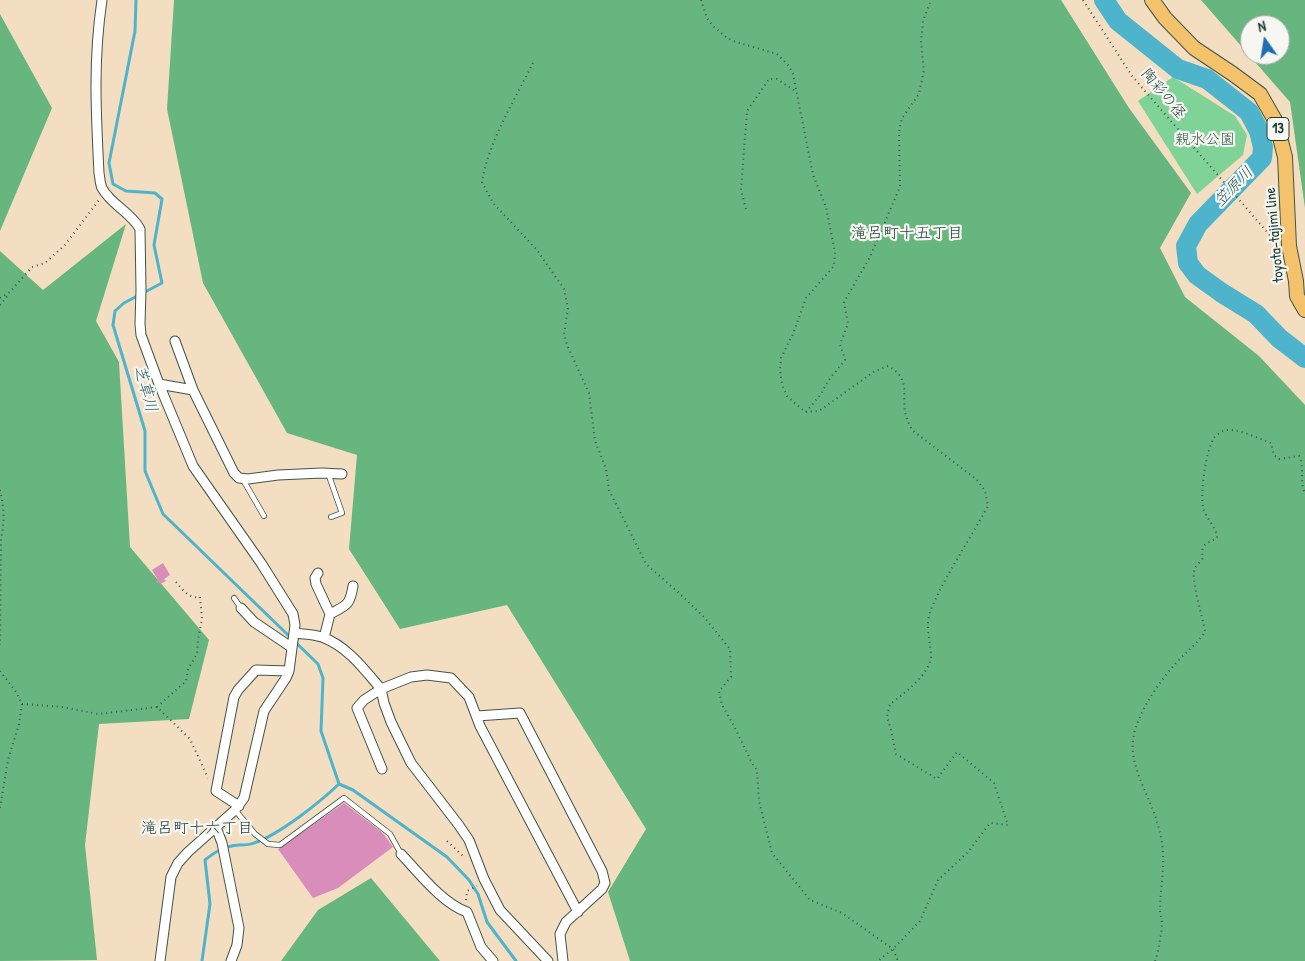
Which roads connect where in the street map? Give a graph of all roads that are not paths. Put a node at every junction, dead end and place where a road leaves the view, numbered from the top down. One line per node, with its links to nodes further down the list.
1 (102, 0): 5 (street)
2 (1152, 0): 3 (main road, toyota-tajimi line / 13)
3 (1305, 310)
4 (176, 341): 6 (street)
5 (159, 384): 6 (street); 17 (street)
6 (193, 390): 9 (street)
7 (328, 474): 8 (street); 9 (street); 11 (lane)
8 (342, 474)
9 (242, 478): 10 (lane)
10 (264, 516)
11 (331, 517)
12 (318, 573): 16 (street)
13 (353, 586): 16 (street)
14 (234, 598): 15 (lane)
15 (241, 608): 19 (street)
16 (330, 614): 18 (street)
17 (294, 633): 18 (street); 19 (street)
18 (324, 638): 21 (street)
19 (291, 648): 20 (street)
20 (289, 671): 24 (street); 24 (street)
21 (381, 689): 22 (street); 23 (street); 31 (street)
22 (476, 716): 27 (street); 27 (street)
23 (382, 769)
24 (237, 808): 25 (street); 26 (lane)
25 (216, 827): 28 (street); 29 (street)
26 (401, 854): 30 (street)
27 (578, 912): 32 (street)
28 (160, 961)
29 (231, 961)
30 (493, 961)
31 (548, 961)
32 (563, 961)

